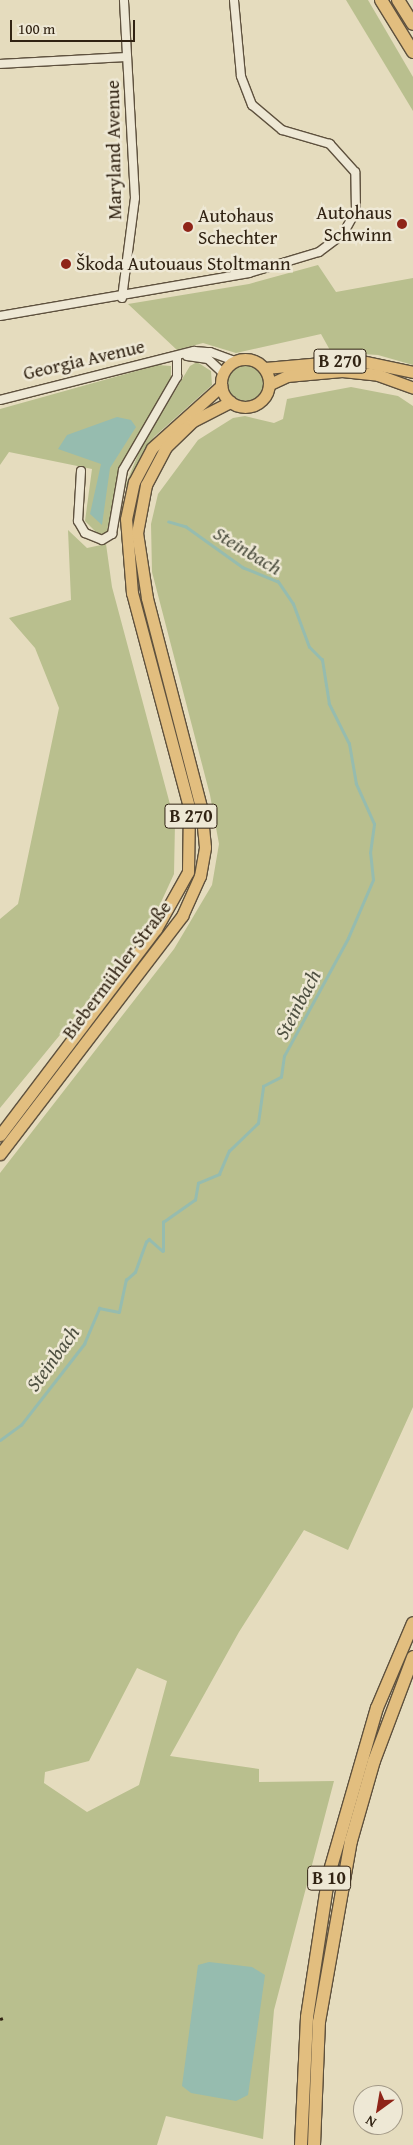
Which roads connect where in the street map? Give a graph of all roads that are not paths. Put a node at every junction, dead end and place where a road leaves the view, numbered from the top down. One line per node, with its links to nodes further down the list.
1 (124, 0): 7 (street, Maryland Avenue)
2 (234, 0): 9 (street)
3 (381, 0): 6 (highway)
4 (398, 0): 5 (highway)
5 (413, 24)
6 (413, 52)
7 (127, 57): 8 (street); 9 (street, Maryland Avenue)
8 (0, 64)
9 (122, 298): 10 (street)
10 (0, 316)
11 (177, 356): 12 (street, Georgia Avenue); 15 (street, Georgia Avenue); 19 (street, Georgia Avenue); 21 (street)
12 (234, 361): 13 (main road); 15 (main road)
13 (265, 368): 14 (main road, B 270); 16 (main road)
14 (413, 372)
15 (223, 373): 17 (main road)
16 (270, 384): 18 (main road, B 270); 20 (main road)
17 (221, 386): 20 (main road); 22 (main road, B 270)
18 (413, 388)
19 (0, 400)
20 (230, 402): 23 (main road, Biebermühler Straße / B 270)
21 (82, 471)
22 (0, 1134)
23 (0, 1154)
24 (413, 1623): 26 (highway, B 10)
25 (413, 1657): 27 (highway, B 10)
26 (301, 2145)
27 (314, 2145)

